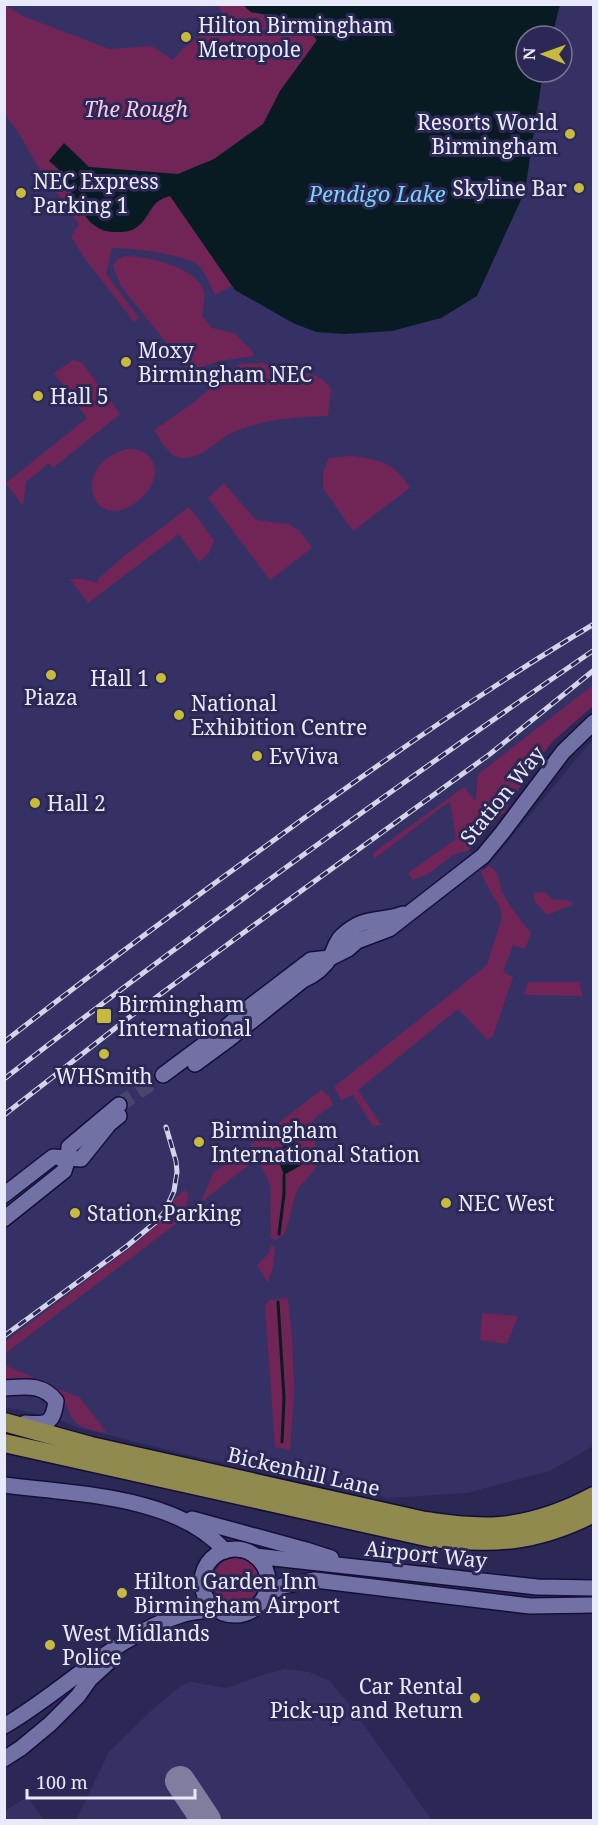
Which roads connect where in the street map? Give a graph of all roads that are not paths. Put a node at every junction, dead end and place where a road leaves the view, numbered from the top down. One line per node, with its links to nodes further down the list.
1 (594, 722): 2 (street, Station Way)
2 (166, 1078)
3 (122, 1108): 4 (street)
4 (68, 1158): 5 (street); 6 (street)
5 (4, 1195)
6 (4, 1219)
7 (4, 1388): 8 (street)
8 (4, 1422): 11 (main road, Bickenhill Lane)
9 (4, 1443): 13 (main road, Bickenhill Lane)
10 (4, 1485): 12 (street)
11 (594, 1496)
12 (169, 1513): 14 (street); 16 (street)
13 (594, 1513)
14 (225, 1551): 15 (street); 20 (street)
15 (255, 1556): 16 (street, Airport Way); 18 (street)
16 (358, 1568): 17 (street, Airport Way)
17 (594, 1588)
18 (265, 1596): 19 (street, Airport Way); 20 (street)
19 (594, 1605)
20 (216, 1609): 21 (street)
21 (141, 1631): 22 (street); 23 (street)
22 (4, 1726)
23 (4, 1759)

